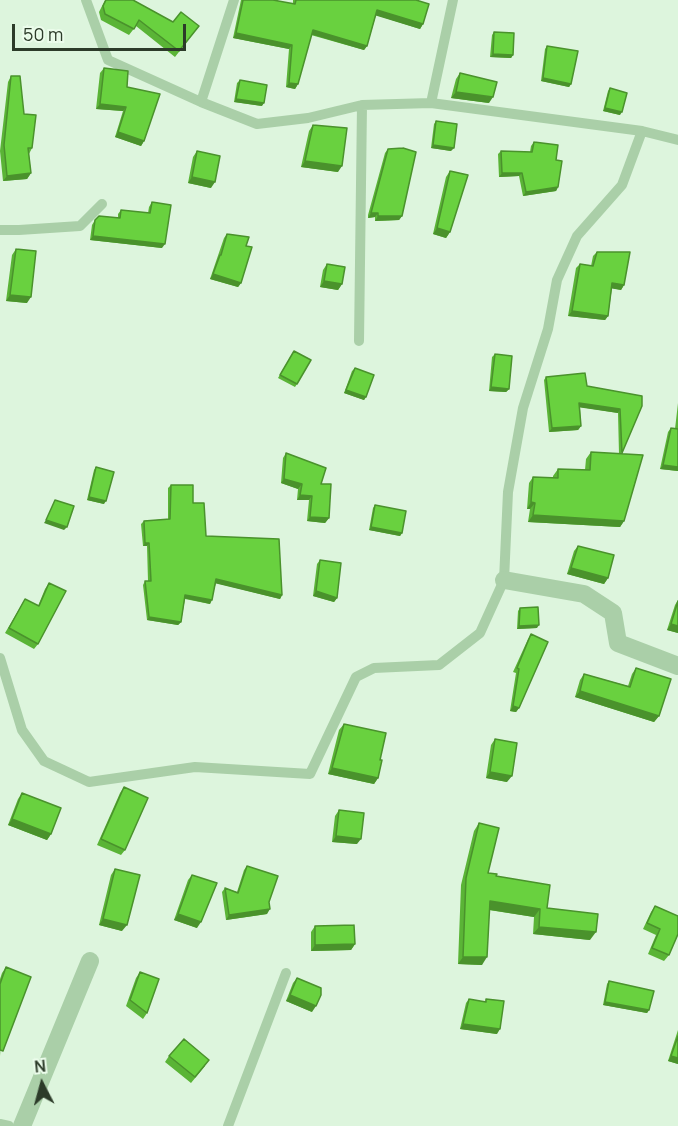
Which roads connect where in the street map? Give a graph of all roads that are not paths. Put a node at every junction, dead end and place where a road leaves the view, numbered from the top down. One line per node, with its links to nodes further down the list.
1 (86, 0): 4 (lane)
2 (234, 0): 4 (lane)
3 (453, 0): 5 (lane)
4 (201, 102): 6 (lane)
5 (431, 103): 6 (lane); 7 (lane)
6 (362, 105): 11 (lane)
7 (642, 131): 8 (lane); 12 (lane)
8 (678, 140)
9 (102, 204): 10 (lane)
10 (0, 230)
11 (359, 341)
12 (504, 580): 13 (lane); 14 (street)
13 (0, 658)
14 (678, 666)
15 (90, 961): 19 (street)
16 (286, 973): 20 (lane)
17 (0, 1124): 18 (lane)
18 (9, 1126)
19 (22, 1126)
20 (228, 1126)

